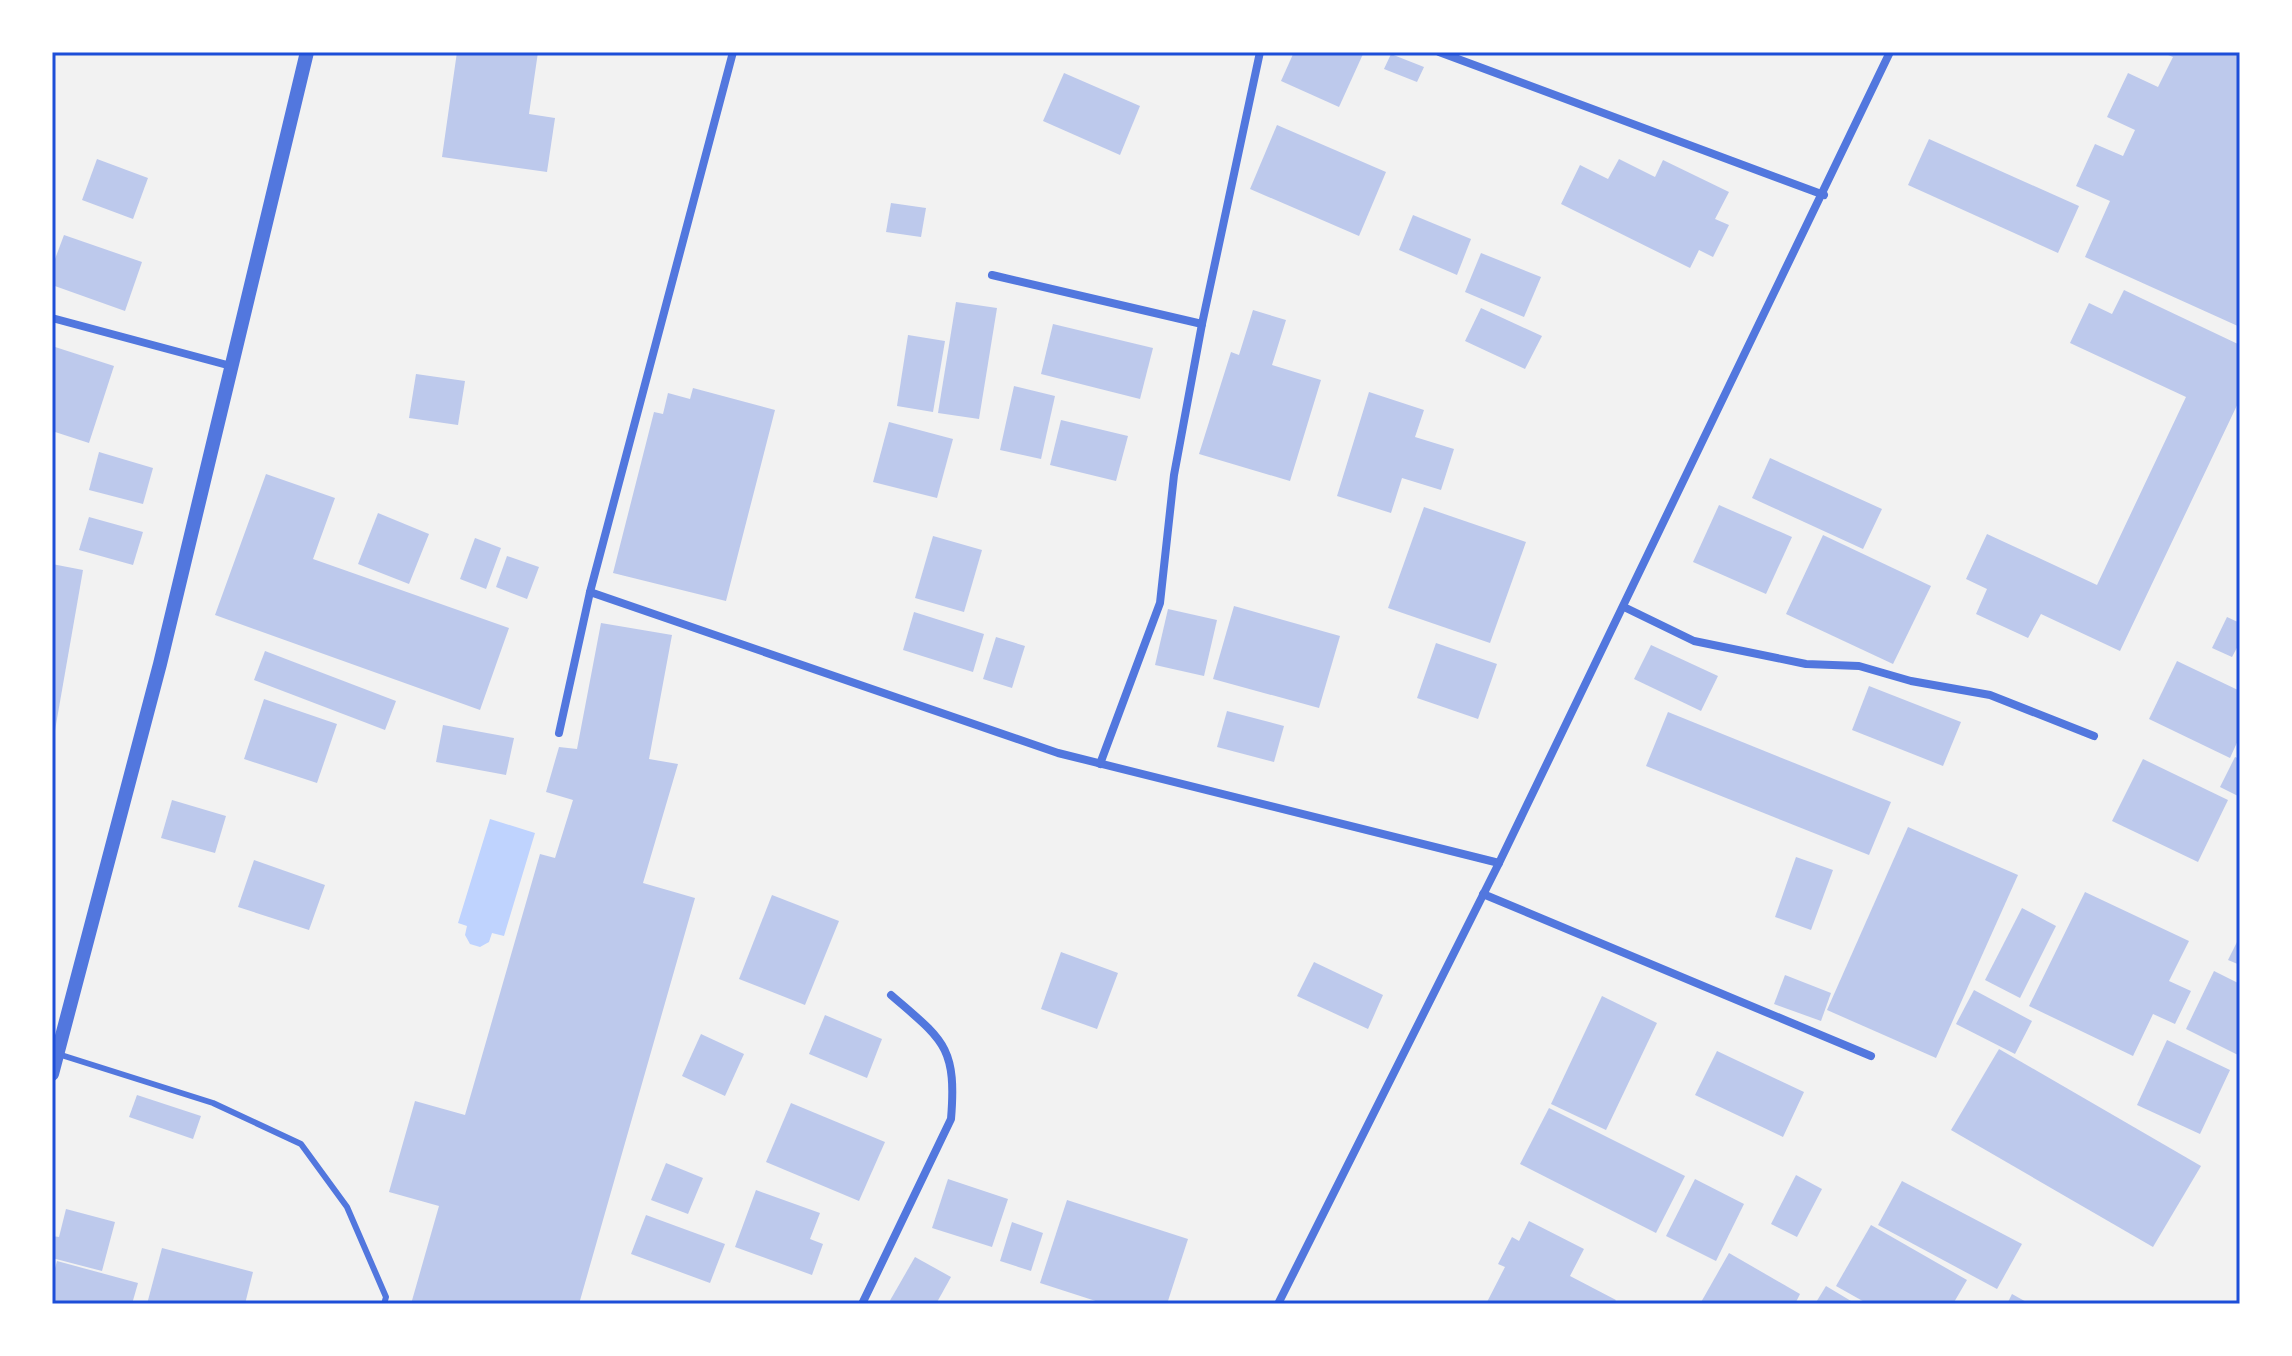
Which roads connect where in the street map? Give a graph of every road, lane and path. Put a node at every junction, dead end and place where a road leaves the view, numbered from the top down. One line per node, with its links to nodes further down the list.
1 (307, 52): 10 (street)
2 (733, 52): 11 (street)
3 (1260, 52): 9 (street)
4 (1439, 52): 6 (street)
5 (1890, 52): 6 (street)
6 (1824, 195): 12 (street)
7 (992, 275): 9 (street)
8 (52, 318): 10 (street)
9 (1202, 324): 15 (street)
10 (231, 366): 19 (street)
11 (590, 592): 13 (street); 15 (street)
12 (1624, 607): 14 (street); 16 (street)
13 (559, 733)
14 (2094, 736)
15 (1100, 764): 16 (street)
16 (1499, 863): 17 (street)
17 (1483, 894): 20 (street); 24 (street)
18 (891, 995): 23 (street)
19 (58, 1054): 21 (street); 22 (lane)
20 (1871, 1056)
21 (52, 1074)
22 (384, 1304)
23 (862, 1304)
24 (1278, 1304)

